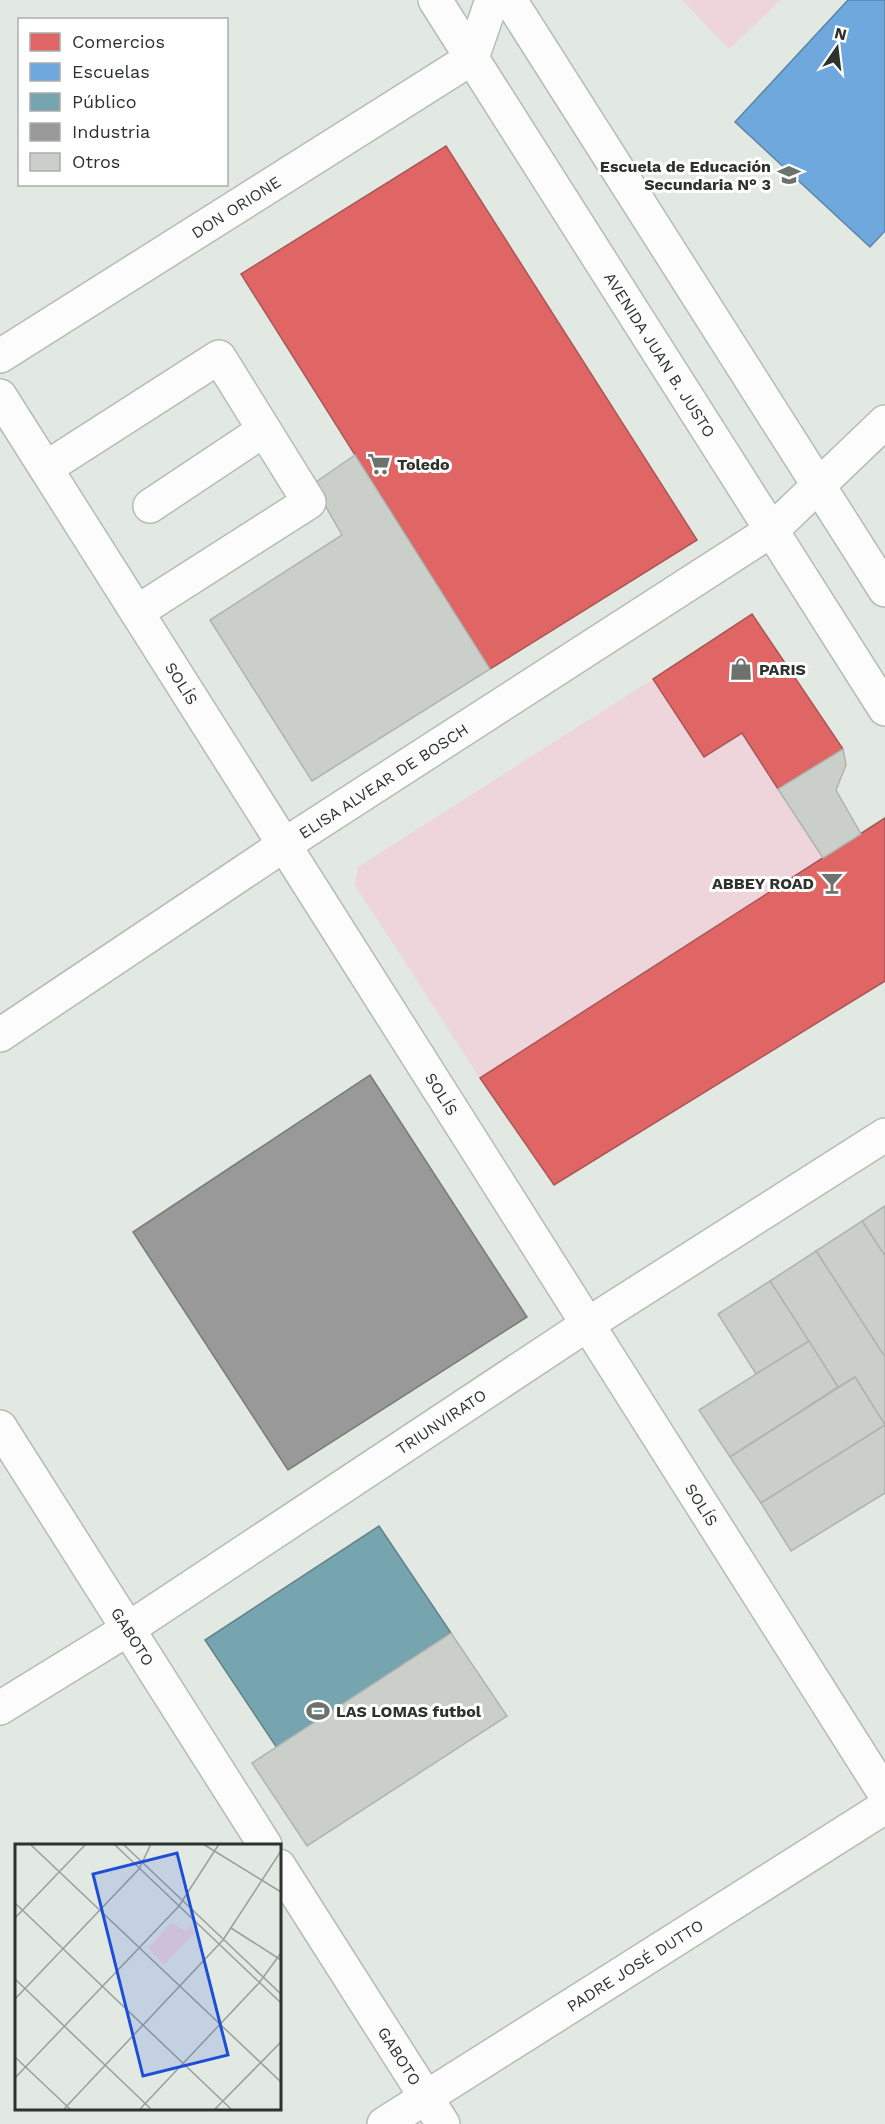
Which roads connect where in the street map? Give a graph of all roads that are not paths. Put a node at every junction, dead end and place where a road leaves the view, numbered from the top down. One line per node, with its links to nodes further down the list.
1 (435, 0): 4 (street, AVENIDA JUAN B. JUSTO)
2 (492, 0): 4 (street)
3 (510, 0): 10 (street)
4 (472, 58): 5 (street, DON ORIONE); 12 (street, AVENIDA JUAN B. JUSTO)
5 (0, 356)
6 (0, 396): 9 (street, SOLÍS)
7 (885, 422): 10 (street, ELISA ALVEAR DE BOSCH)
8 (264, 430): 9 (street); 11 (street); 14 (street)
9 (46, 468): 14 (street, SOLÍS)
10 (818, 485): 12 (street, ELISA ALVEAR DE BOSCH); 13 (street)
11 (150, 506)
12 (772, 530): 15 (street, AVENIDA JUAN B. JUSTO); 16 (street, ELISA ALVEAR DE BOSCH)
13 (885, 590)
14 (137, 612): 16 (street, SOLÍS)
15 (885, 709)
16 (284, 844): 17 (street, ELISA ALVEAR DE BOSCH); 19 (street, SOLÍS)
17 (0, 1035)
18 (885, 1135): 19 (street, TRIUNVIRATO)
19 (588, 1324): 21 (street, TRIUNVIRATO); 23 (street, SOLÍS)
20 (0, 1427): 21 (street, GABOTO)
21 (128, 1629): 22 (street, TRIUNVIRATO); 25 (street, GABOTO)
22 (0, 1708)
23 (885, 1794)
24 (885, 1807): 27 (street, PADRE JOSÉ DUTTO)
25 (265, 1844)
26 (280, 1868): 27 (street, GABOTO)
27 (434, 2111): 28 (street, PADRE JOSÉ DUTTO)
28 (384, 2124)

